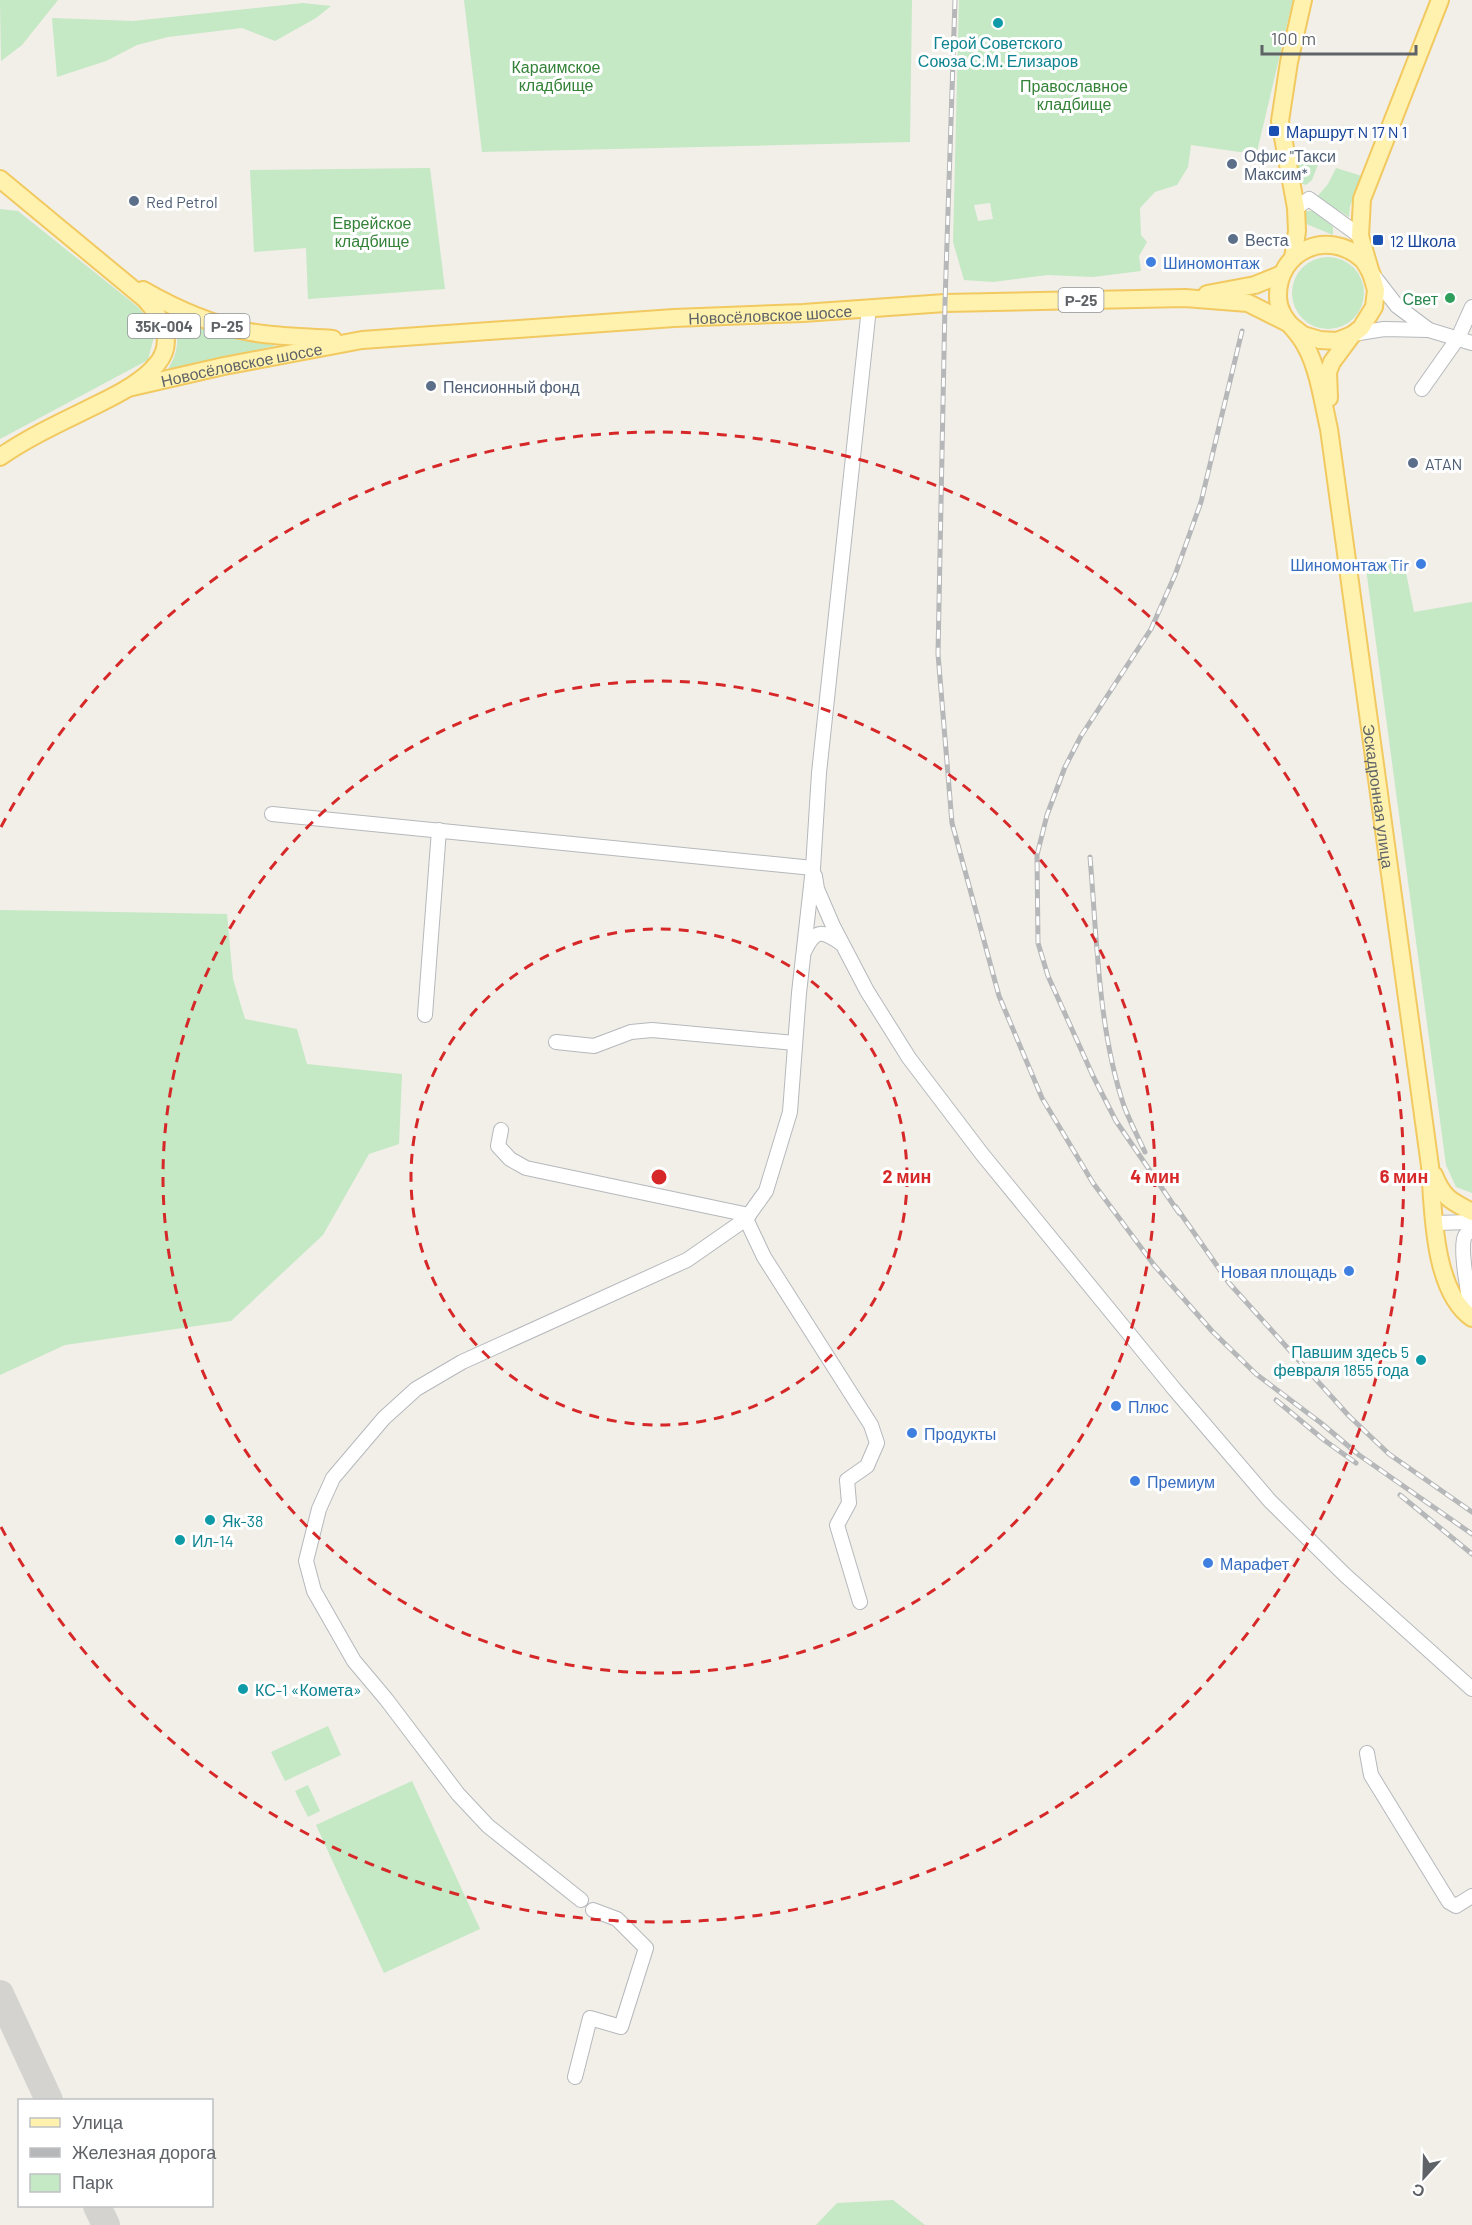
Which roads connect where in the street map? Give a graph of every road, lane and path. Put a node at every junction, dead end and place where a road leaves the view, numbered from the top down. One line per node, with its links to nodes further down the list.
1 (1303, 0): 5 (main road)
2 (1440, 0): 7 (main road)
3 (0, 179): 6 (main road, 35К-004)
4 (0, 197): 6 (main road, 35К-004)
5 (1296, 208): 7 (street); 8 (main road)
6 (51, 219): 9 (main road, 35К-004)
7 (1360, 236): 11 (main road)
8 (1293, 258): 10 (main road); 11 (main road)
9 (112, 270): 19 (main road, Новосёловское шоссе / Р-25); 21 (main road, 35К-004)
10 (1281, 274): 12 (main road, Новосёловское шоссе); 15 (main road)
11 (1372, 274): 16 (street); 17 (main road)
12 (1185, 298): 14 (main road, Новосёловское шоссе / Р-25); 15 (main road, Новосёловское шоссе)
13 (1472, 307): 18 (street)
14 (869, 308): 19 (main road, Новосёловское шоссе / Р-25); 29 (street)
15 (1288, 323): 17 (main road); 23 (main road)
16 (1429, 330): 17 (street); 18 (street)
17 (1353, 334): 23 (main road)
18 (1458, 338): 20 (street); 22 (street)
19 (355, 341): 21 (main road, Новосёловское шоссе / Р-25)
20 (1472, 343)
21 (128, 388): 24 (main road, 35К-004)
22 (1422, 389)
23 (1329, 429): 36 (main road, Эскадронная улица)
24 (19, 444): 25 (main road, 35К-004); 26 (main road)
25 (0, 450)
26 (0, 457)
27 (272, 814): 28 (street)
28 (439, 830): 29 (street); 32 (street)
29 (813, 868): 30 (street); 31 (street)
30 (842, 944): 31 (street); 42 (street)
31 (803, 955): 34 (street)
32 (425, 1015)
33 (555, 1042): 34 (street)
34 (795, 1043): 37 (street)
35 (501, 1130): 37 (street)
36 (1430, 1166): 38 (main road); 39 (main road)
37 (748, 1217): 41 (street); 45 (street)
38 (1470, 1221): 39 (street); 40 (street)
39 (1435, 1224): 40 (main road)
40 (1472, 1316)
41 (860, 1602)
42 (1472, 1689)
43 (1366, 1753): 44 (street)
44 (1472, 1896)
45 (581, 1900)
46 (593, 1910): 47 (street)
47 (574, 2077)

